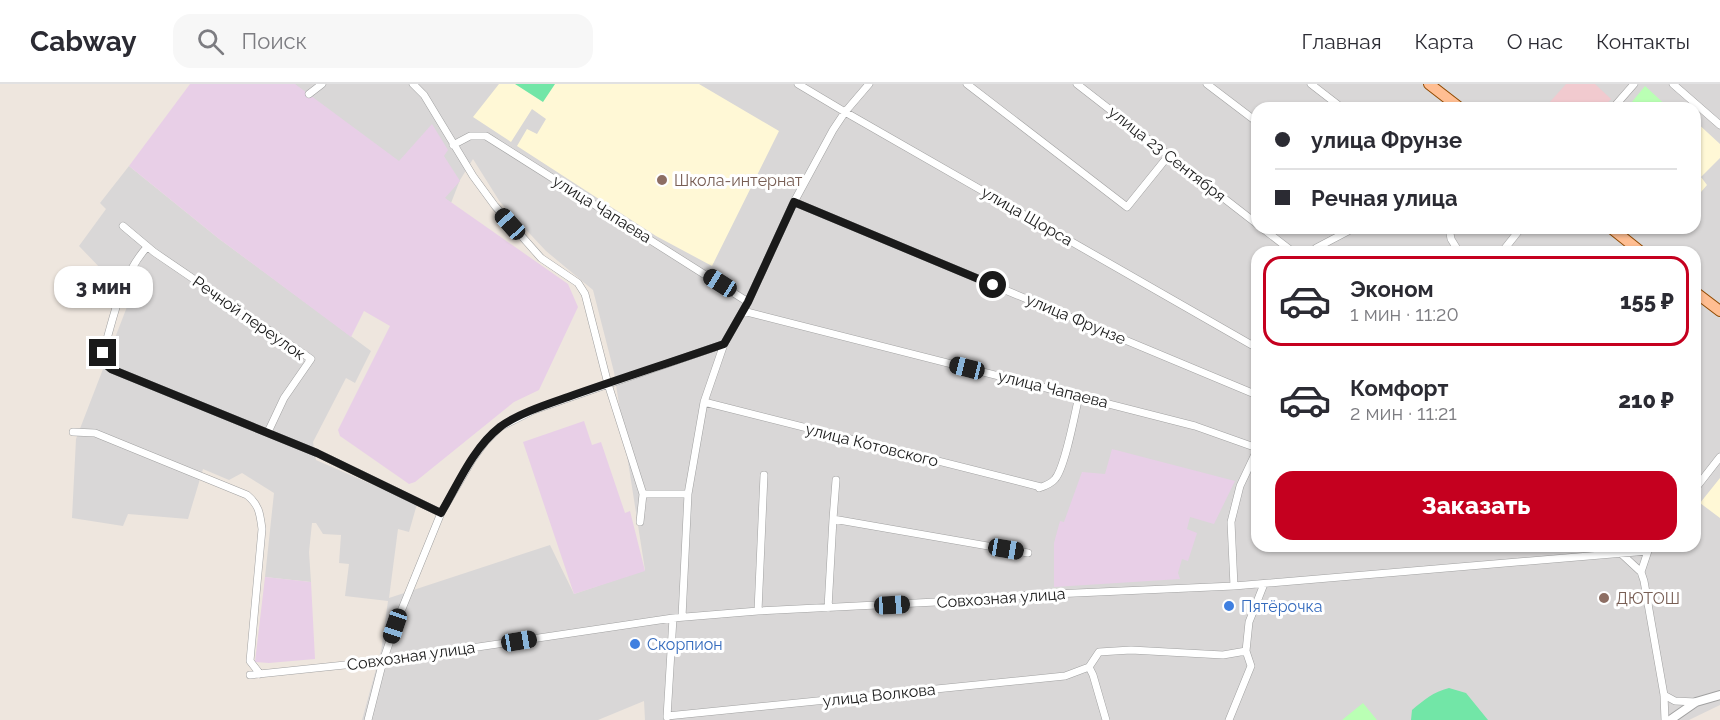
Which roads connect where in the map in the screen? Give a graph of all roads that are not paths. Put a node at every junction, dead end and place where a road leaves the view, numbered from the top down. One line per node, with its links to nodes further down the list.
1 (322, 84): 12 (street)
2 (413, 84): 21 (street)
3 (798, 84): 18 (street, улица Щорса)
4 (869, 84): 18 (street)
5 (967, 84): 22 (street)
6 (1077, 84): 22 (street, улица 23 Сентября)
7 (1207, 84): 19 (street)
8 (1311, 84): 13 (street)
9 (1429, 84): 14 (main road)
10 (1634, 84): 15 (street)
11 (1673, 84): 16 (street)
12 (309, 94)
13 (1334, 102)
14 (1452, 102)
15 (1618, 102)
16 (1694, 102)
17 (1701, 108): 20 (street)
18 (844, 112): 23 (street); 40 (street, улица Щорса)
19 (1251, 117)
20 (1720, 125)
21 (453, 145): 36 (street, улица Чапаева); 41 (street)
22 (1169, 156): 24 (street, улица 23 Сентября)
23 (794, 202): 36 (street); 42 (street, улица Фрунзе)
24 (1251, 219)
25 (123, 226): 34 (street, Речной переулок)
26 (1270, 234): 30 (street)
27 (1343, 234): 31 (street)
28 (1516, 234): 32 (street)
29 (1618, 234): 33 (main road)
30 (1285, 246)
31 (1320, 246)
32 (1507, 246)
33 (1634, 246)
34 (147, 247): 46 (street, Речной переулок); 46 (street)
35 (1701, 297): 38 (main road)
36 (748, 302): 37 (street)
37 (743, 311): 39 (street); 43 (street, улица Чапаева)
38 (1720, 311)
39 (724, 344): 41 (street); 44 (street)
40 (1251, 345)
41 (608, 384): 53 (street); 55 (street)
42 (1251, 392)
43 (1079, 396): 44 (street, улица Котовского); 47 (street, улица Чапаева)
44 (704, 402): 54 (street)
45 (73, 432): 72 (street)
46 (268, 432): 55 (street)
47 (1251, 447)
48 (1720, 457): 52 (street)
49 (1251, 462): 64 (street)
50 (764, 475): 66 (street)
51 (836, 480): 56 (street)
52 (1701, 481)
53 (643, 494): 54 (street); 57 (street)
54 (688, 494): 67 (street)
55 (441, 513): 70 (street)
56 (833, 519): 60 (street); 65 (street)
57 (640, 522)
58 (1626, 552): 61 (street, Совхозная улица)
59 (1648, 552): 62 (street)
60 (1028, 553)
61 (1620, 553): 62 (street); 63 (street, Совхозная улица)
62 (1641, 572): 74 (street)
63 (1264, 584): 64 (street, Совхозная улица); 69 (street)
64 (1233, 586): 65 (street, Совхозная улица)
65 (828, 608): 66 (street, Совхозная улица)
66 (758, 612): 67 (street, Совхозная улица)
67 (682, 617): 68 (street, Совхозная улица)
68 (673, 618): 70 (street, Совхозная улица); 77 (street)
69 (1246, 651): 71 (street, улица Волкова); 80 (street)
70 (383, 661): 72 (street, Совхозная улица); 78 (street)
71 (1089, 667): 77 (street, улица Волкова); 79 (street)
72 (260, 674): 73 (street, Совхозная улица)
73 (250, 675)
74 (1664, 695): 76 (street); 81 (street)
75 (1720, 695): 76 (street)
76 (1696, 702): 82 (street)
77 (667, 718)
78 (368, 720)
79 (1106, 720)
80 (1230, 720)
81 (1665, 720)
82 (1671, 720)

